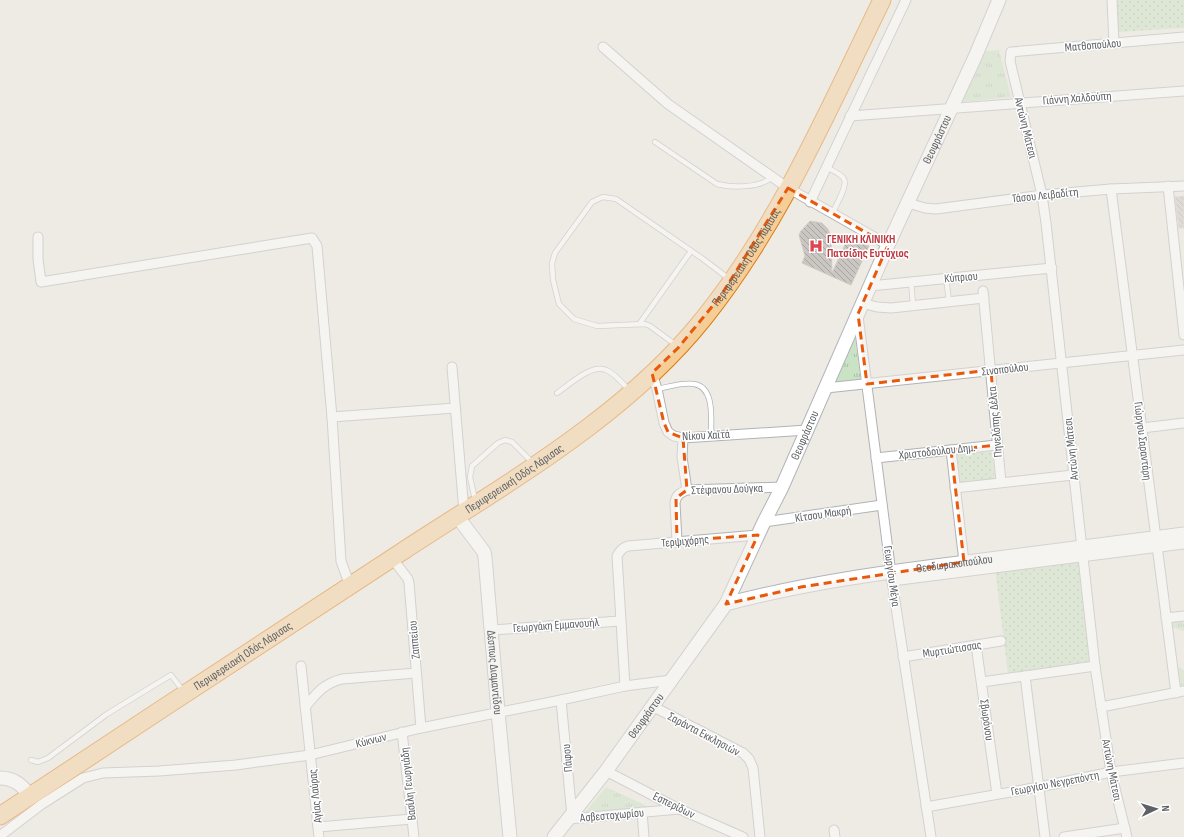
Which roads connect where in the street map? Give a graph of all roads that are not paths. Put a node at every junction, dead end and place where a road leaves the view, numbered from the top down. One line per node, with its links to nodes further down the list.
1 (882, 0): 18 (highway, Περιφερειακή Οδός Λάρισας)
2 (906, 0): 12 (street)
3 (999, 0): 11 (street, Θεοφράστου)
4 (1112, 0): 6 (street)
5 (1184, 37): 6 (street, Ματθοπούλου)
6 (1114, 43): 8 (street, Ματθοπούλου)
7 (603, 47): 15 (street)
8 (1010, 61): 10 (street, Αντώνη Μάτεσι)
9 (1184, 91): 10 (street, Γιάννη Χαλδούπη)
10 (1019, 102): 11 (street, Γιάννη Χαλδούπη); 20 (street, Αντώνη Μάτεσι)
11 (951, 108): 12 (street, Γιάννη Χαλδούπη); 22 (street, Θεοφράστου)
12 (850, 116): 14 (street)
13 (655, 142): 15 (lane)
14 (826, 168): 21 (street); 23 (lane)
15 (772, 177): 18 (street)
16 (1168, 186): 17 (street, Τάσου Λειβαδίτη); 19 (street, Τάσου Λειβαδίτη); 36 (street)
17 (1184, 186)
18 (788, 188): 21 (street); 29 (highway, Περιφερειακή Οδός Λάρισας)
19 (1111, 189): 20 (street, Τάσου Λειβαδίτη); 39 (street, Γιώργου Σαραντάρη)
20 (1042, 195): 22 (street, Τάσου Λειβαδίτη); 27 (street, Αντώνη Μάτεσι)
21 (810, 202): 23 (street)
22 (908, 203): 25 (street, Θεοφράστου)
23 (832, 214): 25 (street)
24 (38, 237): 50 (street)
25 (888, 245): 31 (street, Θεοφράστου)
26 (691, 250): 29 (lane); 35 (lane); 35 (lane)
27 (1052, 268): 28 (street, Κύπριου); 40 (street, Αντώνη Μάτεσι)
28 (946, 278): 30 (street, Κύπριου); 32 (lane)
29 (731, 280): 37 (highway, Περιφερειακή Οδός Λάρισας)
30 (911, 282): 31 (street, Κύπριου); 33 (lane)
31 (870, 286): 34 (street, Θεοφράστου)
32 (949, 302): 33 (street); 42 (street, Πηνελόπης Δέλτα)
33 (913, 305): 34 (street)
34 (860, 309): 44 (street, Γεωργίου Μέγα); 45 (street, Θεοφράστου)
35 (640, 323): 37 (lane)
36 (1184, 335)
37 (678, 348): 43 (highway, Περιφερειακή Οδός Λάρισας)
38 (1184, 350): 39 (street, Σινοπούλου)
39 (1132, 355): 40 (street, Σινοπούλου); 52 (street, Γιώργου Σαραντάρη)
40 (1062, 363): 42 (street, Σινοπούλου); 60 (street, Αντώνη Μάτεσι)
41 (452, 367): 49 (street)
42 (991, 370): 44 (street, Σινοπούλου); 56 (street, Πηνελόπης Δέλτα)
43 (652, 373): 46 (street, Νίκου Χαϊτά); 47 (highway, Περιφερειακή Οδός Λάρισας)
44 (867, 384): 45 (street, Σινοπούλου); 58 (street, Γεωργίου Μέγα)
45 (826, 388): 53 (street, Θεοφράστου)
46 (657, 389): 54 (lane); 55 (street, Νίκου Χαϊτά)
47 (631, 392): 48 (lane); 59 (highway, Περιφερειακή Οδός Λάρισας)
48 (557, 393)
49 (455, 408): 50 (street); 66 (street)
50 (332, 417): 77 (street)
51 (1184, 423): 52 (street)
52 (1142, 428): 71 (street, Γιώργου Σαραντάρη)
53 (807, 430): 54 (street, Νίκου Χαϊτά); 62 (street, Θεοφράστου)
54 (712, 435): 55 (street, Νίκου Χαϊτά)
55 (682, 438): 64 (street)
56 (998, 445): 57 (street, Χριστοδούλου Δημ.); 61 (street, Πηνελόπης Δέλτα)
57 (951, 450): 58 (street, Χριστοδούλου Δημ.); 63 (street)
58 (876, 458): 65 (street, Γεωργίου Μέγα)
59 (535, 465): 66 (highway, Περιφερειακή Οδός Λάρισας); 66 (lane)
60 (1073, 475): 61 (street); 73 (street, Αντώνη Μάτεσι)
61 (1001, 482): 63 (street)
62 (782, 487): 64 (street, Στέφανου Δούγκα); 67 (street, Θεοφράστου)
63 (955, 488): 75 (street)
64 (687, 490): 70 (street, Στέφανου Δούγκα)
65 (882, 505): 67 (street, Κίτσου Μακρή); 76 (street, Γεωργίου Μέγα)
66 (465, 511): 74 (highway, Περιφερειακή Οδός Λάρισας); 82 (street, Δέσπως Διαμαντίδου)
67 (764, 522): 69 (street, Θεοφράστου)
68 (1184, 534): 71 (street, Θεοδωρακοπούλου)
69 (758, 535): 70 (street, Τερψιχόρης); 78 (street, Θεοφράστου)
70 (677, 541): 81 (street, Τερψιχόρης)
71 (1156, 542): 72 (street); 73 (street, Θεοδωρακοπούλου); 80 (street, Γιώργου Σαραντάρη)
72 (1184, 544)
73 (1082, 552): 75 (street, Θεοδωρακοπούλου); 76 (street); 87 (street, Αντώνη Μάτεσι)
74 (392, 558): 77 (highway, Περιφερειακή Οδός Λάρισας); 88 (street, Ζαππείου)
75 (964, 562): 76 (street, Θεοδωρακοπούλου)
76 (892, 576): 78 (street, Θεοδωρακοπούλου); 85 (street, Γεωργίου Μέγα)
77 (350, 586): 94 (highway, Περιφερειακή Οδός Λάρισας)
78 (726, 604): 90 (street, Θεοφράστου)
79 (1184, 616): 80 (street)
80 (1166, 618): 93 (street, Γιώργου Σαραντάρη)
81 (620, 621): 82 (street, Γεωργάκη Εμμανουήλ); 92 (street)
82 (492, 630): 99 (street, Δέσπως Διαμαντίδου)
83 (1001, 641): 84 (street, Μυρτιώτισσας)
84 (976, 645): 85 (street, Μυρτιώτισσας); 91 (street, Σβωρόνου)
85 (903, 657): 112 (street, Γεωργίου Μέγα)
86 (301, 666): 97 (street, Αγίας Λαύρας)
87 (1095, 666): 89 (street); 98 (street, Αντώνη Μάτεσι)
88 (416, 673): 97 (street); 100 (street, Ζαππείου)
89 (1025, 676): 91 (street); 109 (street)
90 (671, 680): 92 (street, Κύκνων); 96 (street, Θεοφράστου)
91 (982, 682): 110 (street, Σβωρόνου)
92 (625, 686): 95 (street, Κύκνων)
93 (1180, 692): 98 (street)
94 (185, 693): 103 (lane); 107 (highway, Περιφερειακή Οδός Λάρισας)
95 (561, 700): 99 (street, Κύκνων); 116 (street, Πάφου)
96 (652, 706): 105 (street, Θεοφράστου); 127 (street, Σαράντα Εκκλησιών)
97 (305, 707): 102 (street, Αγίας Λαύρας)
98 (1101, 707): 106 (street, Αντώνη Μάτεσι)
99 (498, 712): 100 (street, Κύκνων); 123 (street, Δέσπως Διαμαντίδου)
100 (421, 728): 101 (street, Κύκνων)
101 (402, 732): 102 (street, Κύκνων); 117 (street, Βασίλη Γεωργιάδη)
102 (310, 755): 107 (street, Κύκνων); 118 (street, Αγίας Λαύρας)
103 (31, 760)
104 (1184, 763): 106 (street, Γεωργίου Νεγρεπόντη)
105 (606, 771): 113 (street, Εσπερίδων); 116 (street, Θεοφράστου)
106 (1111, 772): 109 (street, Γεωργίου Νεγρεπόντη); 119 (street, Αντώνη Μάτεσι)
107 (78, 773): 111 (highway, Περιφερειακή Οδός Λάρισας); 120 (street, Κύκνων)
108 (0, 778): 111 (street)
109 (1039, 787): 110 (street, Γεωργίου Νεγρεπόντη); 129 (street)
110 (997, 794): 112 (street, Γεωργίου Νεγρεπόντη)
111 (30, 796): 115 (highway, Περιφερειακή Οδός Λάρισας)
112 (926, 807): 128 (street, Γεωργίου Μέγα)
113 (679, 809): 114 (street, Ασβεστοχωρίου); 126 (street, Εσπερίδων)
114 (642, 812): 116 (street, Ασβεστοχωρίου); 125 (street)
115 (0, 816)
116 (571, 817): 124 (street, Θεοφράστου)
117 (412, 819): 118 (street); 122 (street, Βασίλη Γεωργιάδη)
118 (318, 827): 121 (street, Αγίας Λαύρας)
119 (1124, 828): 130 (street); 131 (street, Αντώνη Μάτεσι)
120 (0, 836)
121 (319, 837)
122 (414, 837)
123 (510, 837)
124 (554, 837)
125 (644, 837)
126 (743, 837)
127 (760, 837)
128 (932, 837)
129 (1045, 837)
130 (1064, 837)
131 (1127, 837)

